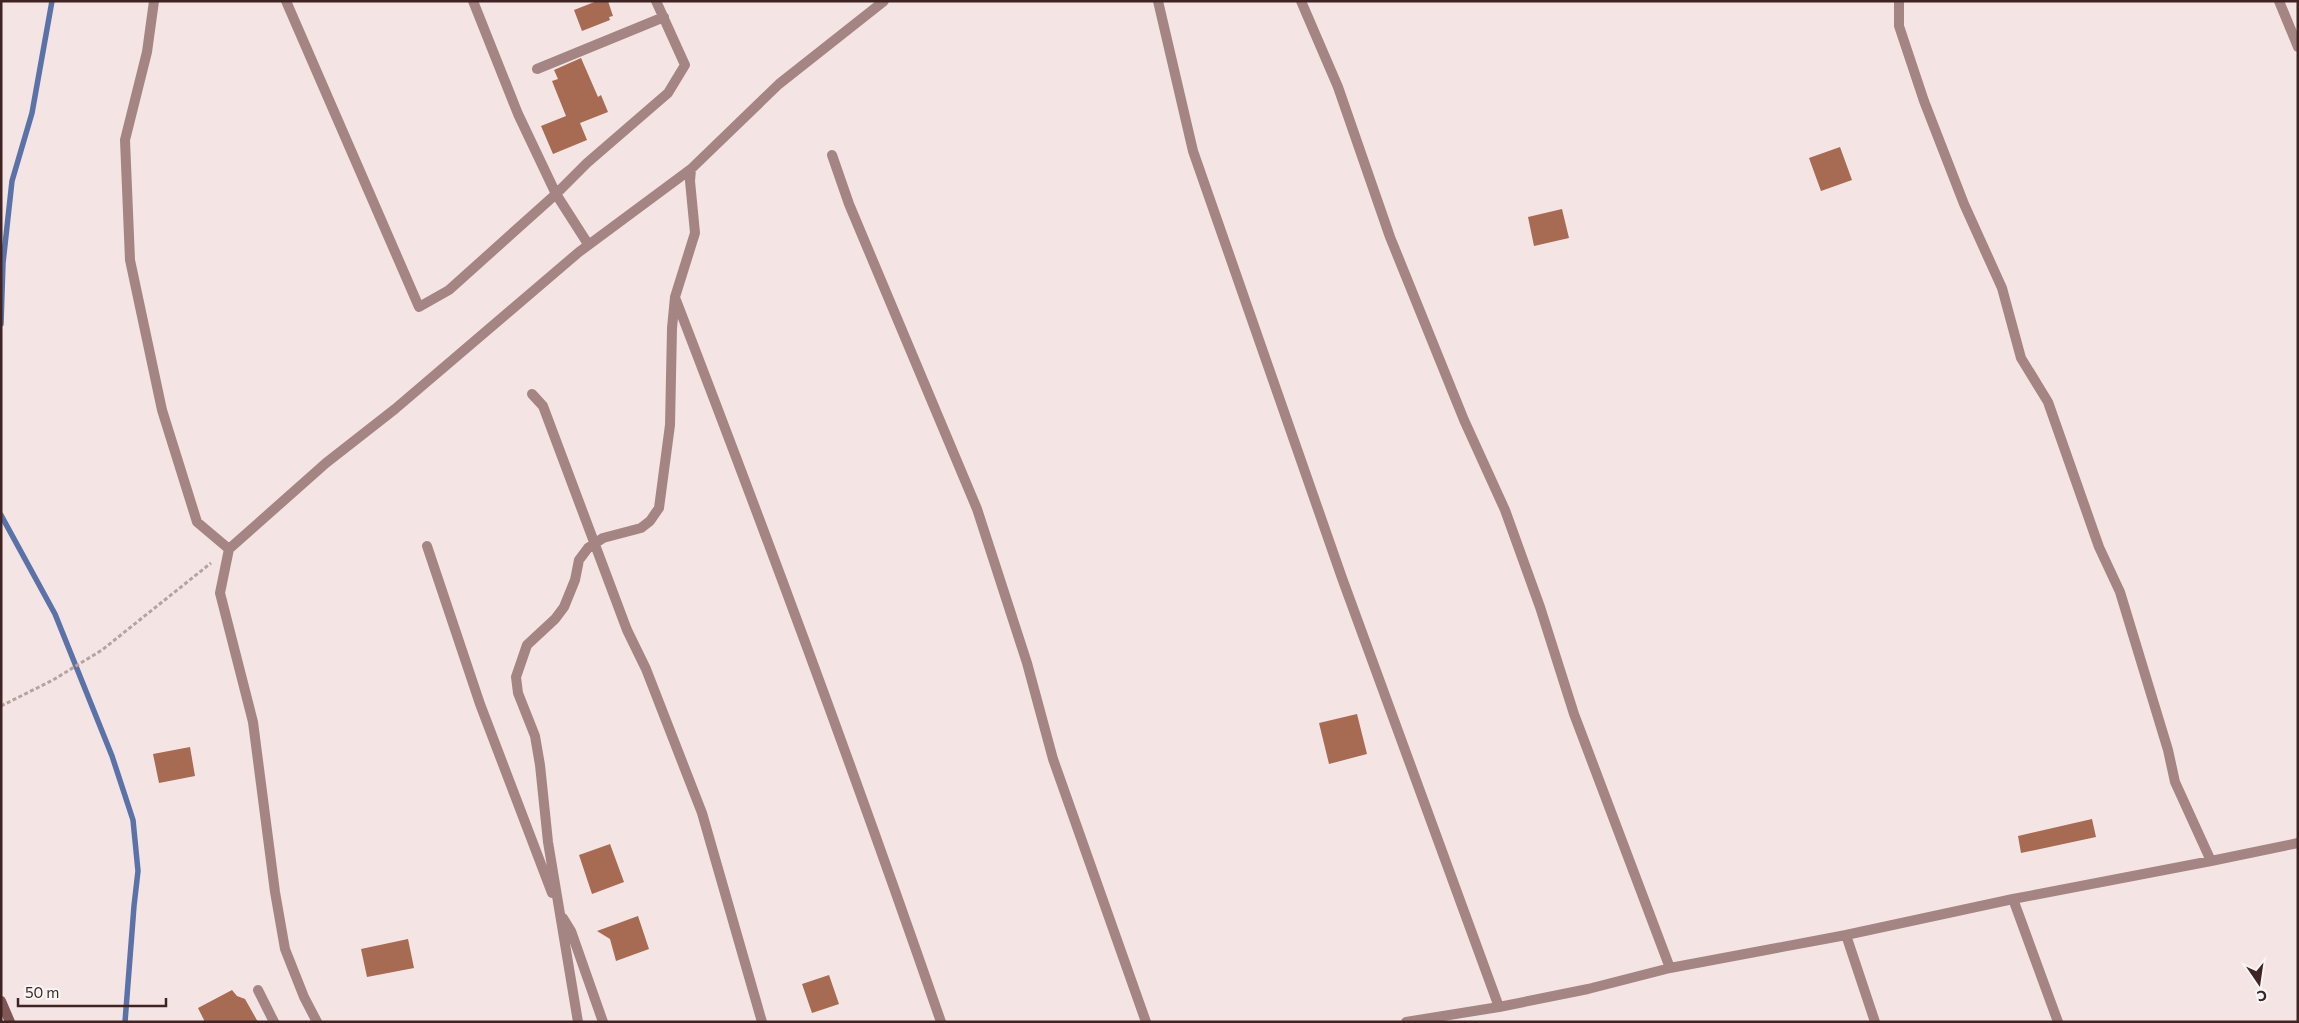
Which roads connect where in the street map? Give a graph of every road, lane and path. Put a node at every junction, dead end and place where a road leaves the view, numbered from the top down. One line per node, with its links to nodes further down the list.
1 (154, 1): 21 (street)
2 (286, 1): 15 (street)
3 (473, 1): 15 (street)
4 (656, 1): 10 (street)
5 (884, 1): 14 (street)
6 (1158, 1): 31 (street)
7 (1300, 1): 28 (street)
8 (1899, 1): 24 (street)
9 (2279, 1): 11 (street)
10 (664, 17): 12 (street); 15 (street)
11 (2298, 47)
12 (537, 69)
13 (832, 155): 39 (street)
14 (691, 169): 16 (street); 17 (street)
15 (556, 194): 16 (street)
16 (588, 244): 21 (street)
17 (675, 297): 19 (street); 38 (street)
18 (532, 394): 19 (street)
19 (594, 544): 26 (street); 37 (street)
20 (427, 546): 26 (street)
21 (229, 549): 22 (path); 34 (street)
22 (1, 706)
23 (2298, 843): 24 (street)
24 (2212, 862): 25 (street)
25 (2013, 899): 27 (street); 42 (street)
26 (560, 913): 35 (street); 36 (street)
27 (1846, 935): 28 (street); 41 (street)
28 (1670, 968): 31 (street)
29 (258, 990): 33 (street)
30 (1, 1001): 32 (main road)
31 (1499, 1007): 40 (street)
32 (10, 1022)
33 (274, 1022)
34 (317, 1022)
35 (578, 1022)
36 (603, 1022)
37 (762, 1022)
38 (941, 1022)
39 (1146, 1022)
40 (1406, 1022)
41 (1875, 1022)
42 (2058, 1022)

